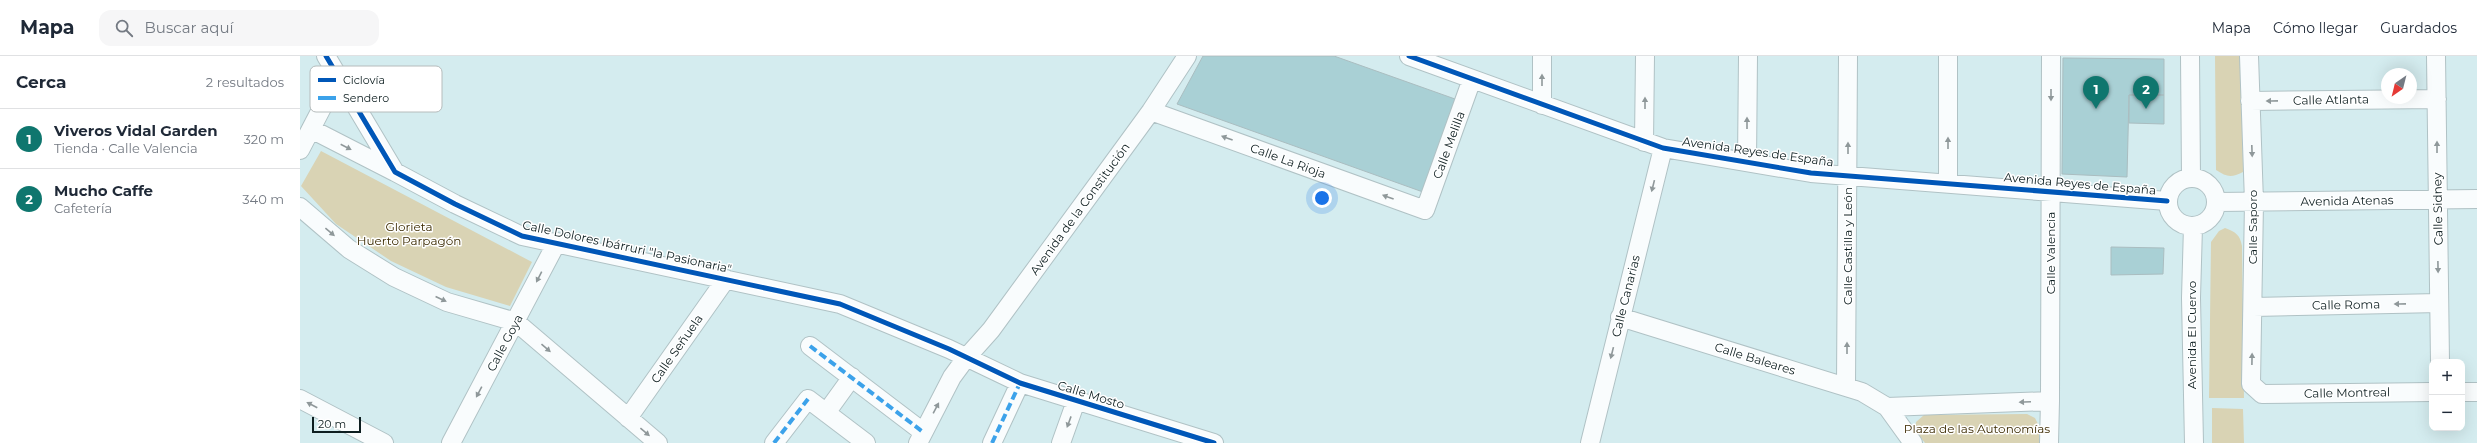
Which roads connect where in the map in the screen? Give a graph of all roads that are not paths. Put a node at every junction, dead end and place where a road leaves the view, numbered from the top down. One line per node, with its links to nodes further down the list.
1 (326, 56): 14 (street)
2 (1187, 56): 19 (street, Avenida de la Constitución)
3 (1410, 56): 13 (street, Avenida Reyes de España)
4 (1542, 56): 18 (street, one-way to 4)
5 (1645, 56): 23 (street, one-way to 5)
6 (1748, 56): 26 (street, one-way to 6)
7 (1848, 56): 28 (street, Calle Castilla y León, one-way to 7)
8 (1948, 56): 30 (street, one-way to 8)
9 (2051, 56): 31 (street, Calle Valencia, one-way to 31)
10 (2190, 56): 29 (street)
11 (2249, 56): 17 (street, Calle Saporo)
12 (2436, 56): 16 (street, Calle Sidney)
13 (1445, 62): 15 (street, Avenida Reyes de España)
14 (332, 66)
15 (1472, 80): 18 (street, Avenida Reyes de España); 38 (street, Calle Melilla)
16 (2437, 99): 17 (street, Calle Atlanta, one-way to 17); 33 (street, Calle Sidney, one-way to 16)
17 (2250, 101): 36 (street, Calle Saporo, one-way to 36)
18 (1542, 105): 23 (street, Avenida Reyes de España)
19 (1151, 111): 38 (street, Calle La Rioja, one-way to 19); 47 (street, Avenida de la Constitución)
20 (320, 112): 22 (street)
21 (359, 112): 27 (street)
22 (311, 129): 25 (street); 27 (street, one-way to 27)
23 (1644, 142): 24 (street, Avenida Reyes de España)
24 (1663, 148): 26 (street, Avenida Reyes de España); 44 (street, Calle Canarias, one-way to 44)
25 (300, 150)
26 (1747, 162): 28 (street, Avenida Reyes de España)
27 (395, 172): 40 (street, Calle Dolores Ibárruri "la Pasionaria")
28 (1848, 174): 30 (street, Avenida Reyes de España); 51 (street, Calle Castilla y León, one-way to 28)
29 (2191, 177): 34 (street); 35 (street)
30 (1948, 182): 31 (street, Avenida Reyes de España)
31 (2051, 191): 34 (street, Avenida Reyes de España); 58 (street, Calle Valencia)
32 (2477, 199): 33 (street, Avenida Atenas)
33 (2437, 200): 36 (street, Avenida Atenas); 42 (street, Calle Sidney, one-way to 42)
34 (2167, 201): 39 (street)
35 (2216, 202): 36 (street, Avenida Atenas); 39 (street)
36 (2254, 202): 43 (street, Calle Saporo)
37 (300, 207): 45 (street, one-way to 45)
38 (1425, 210)
39 (2193, 226): 74 (street, Avenida El Cuervo)
40 (557, 242): 41 (street, Calle Dolores Ibárruri "la Pasionaria"); 45 (street, Calle Goya, one-way to 45)
41 (726, 279): 47 (street, Calle Dolores Ibárruri "la Pasionaria"); 61 (street, Calle Señuela)
42 (2439, 303): 43 (street, Calle Roma, one-way to 43); 48 (street, Calle Sidney)
43 (2252, 307): 55 (street, Calle Saporo, one-way to 43)
44 (1620, 317): 51 (street, Calle Baleares); 71 (street, Calle Canarias, one-way to 71)
45 (516, 322): 61 (street, one-way to 61); 64 (street, Calle Goya, one-way to 64)
46 (810, 346): 49 (street)
47 (966, 358): 50 (street, Calle Mosto); 62 (street, Avenida de la Constitución, one-way to 47)
48 (2440, 359)
49 (852, 377): 60 (street); 62 (street)
50 (1020, 383): 57 (street, Calle Mosto); 68 (street)
51 (1846, 387): 59 (street, Calle Baleares)
52 (2429, 392): 55 (street, Calle Montreal)
53 (2465, 392): 54 (street)
54 (2477, 392)
55 (2262, 394)
56 (300, 399): 63 (street, one-way to 56)
57 (1076, 401): 69 (street, one-way to 69); 70 (street, Calle Mosto)
58 (2050, 401): 59 (street, one-way to 59); 73 (street)
59 (1887, 407): 72 (street)
60 (826, 413): 66 (street); 67 (street)
61 (628, 418): 65 (street, one-way to 65)
62 (920, 438)
63 (384, 443)
64 (452, 443)
65 (658, 443)
66 (774, 443)
67 (865, 443)
68 (992, 443)
69 (1061, 443)
70 (1214, 443)
71 (1590, 443)
72 (1913, 443)
73 (2049, 443)
74 (2194, 443)

